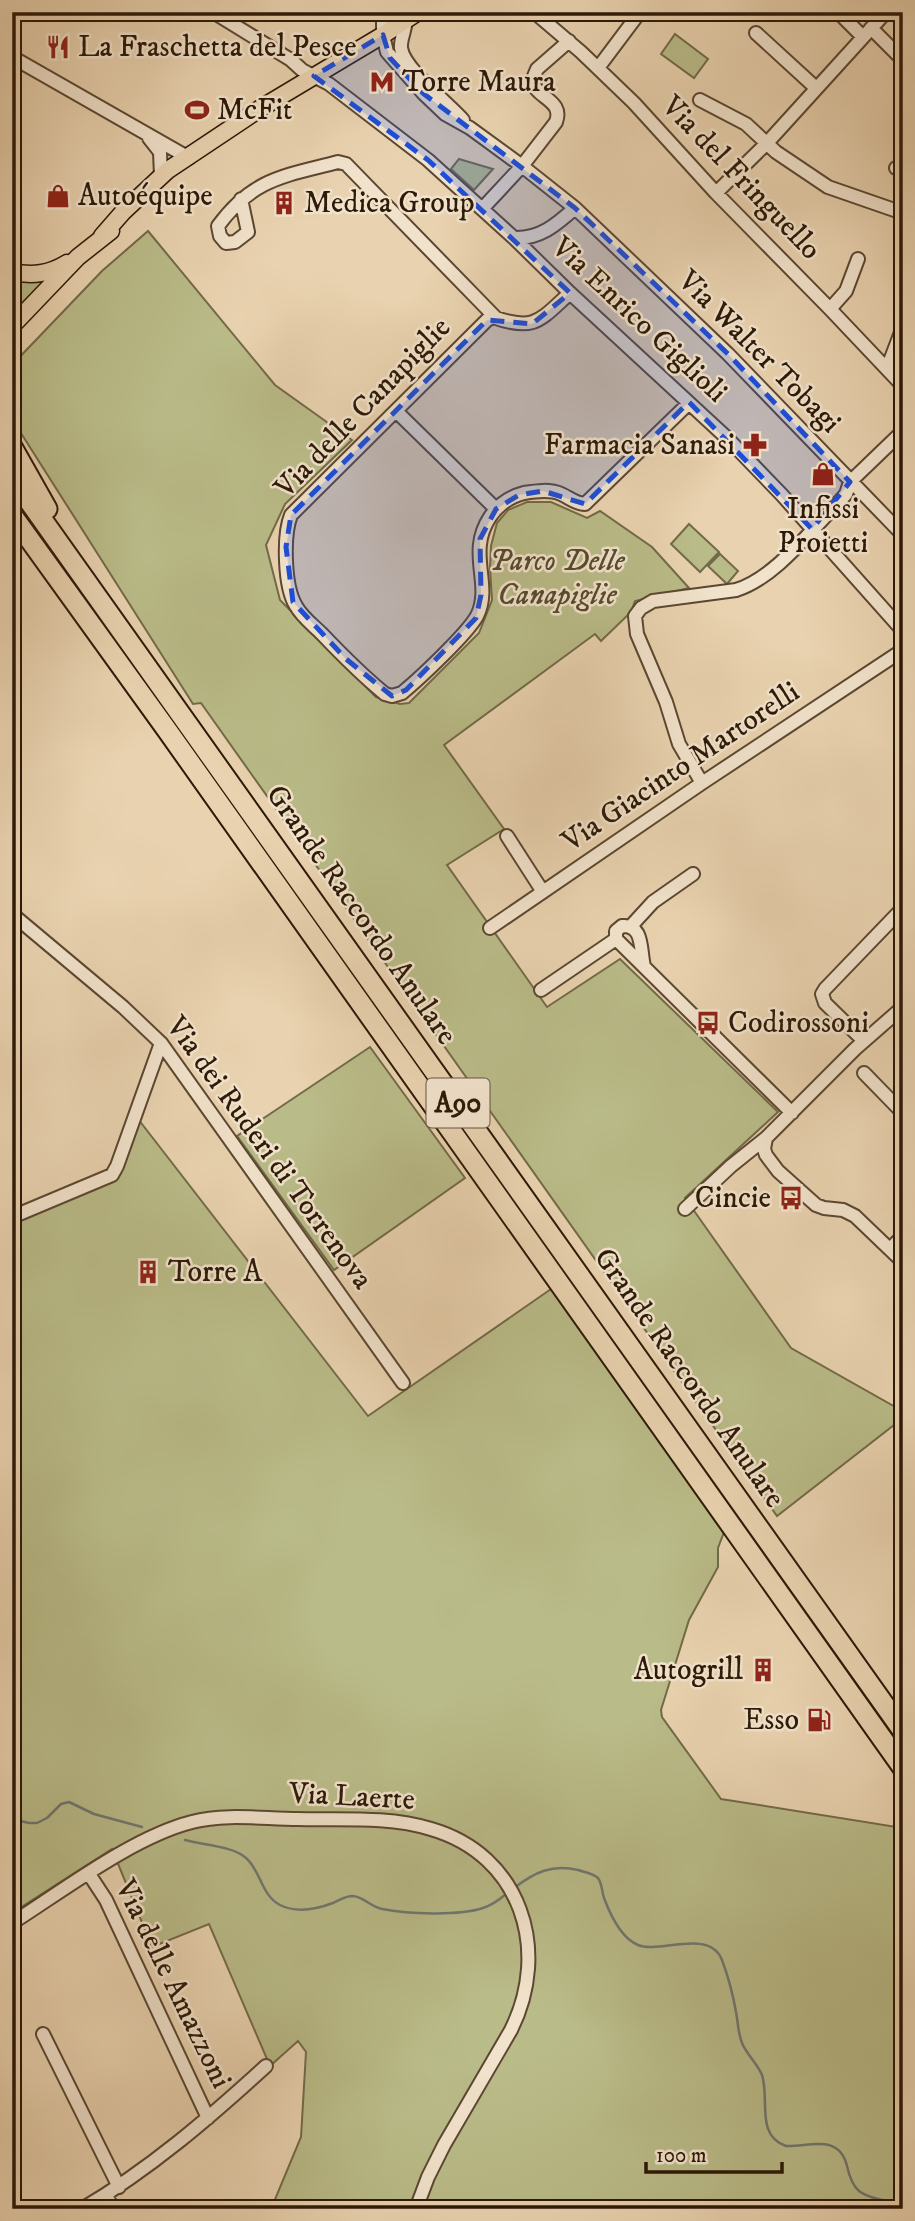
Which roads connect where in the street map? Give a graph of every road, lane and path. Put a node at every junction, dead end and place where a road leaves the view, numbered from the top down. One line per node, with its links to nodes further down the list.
1 (213, 12): 15 (street, Via Enrico Giglioli)
2 (383, 12): 10 (street)
3 (534, 12): 11 (street, Via del Fringuello)
4 (640, 12): 14 (street)
5 (838, 12): 8 (street)
6 (886, 12): 8 (street)
7 (409, 15): 10 (main road); 18 (street, Via Walter Tobagi)
8 (867, 32): 13 (street); 16 (street)
9 (756, 33): 16 (street)
10 (383, 35): 15 (main road); 18 (street, Via Walter Tobagi)
11 (569, 41): 14 (street, Via del Fringuello); 22 (street)
12 (12, 57): 19 (street)
13 (903, 60)
14 (598, 68): 24 (street, Via del Fringuello)
15 (314, 76): 21 (main road); 27 (street, Via Enrico Giglioli)
16 (816, 88): 20 (street)
17 (700, 100): 20 (street)
18 (470, 128): 22 (street, Via Walter Tobagi)
19 (145, 132): 21 (street); 23 (street)
20 (767, 143): 24 (street); 28 (street)
21 (188, 158): 23 (main road); 29 (main road)
22 (522, 166): 26 (street, Via Walter Tobagi); 27 (street)
23 (161, 176): 29 (main road)
24 (716, 193): 35 (street, Via del Fringuello)
25 (241, 199): 36 (street)
26 (575, 208): 30 (street); 46 (street, Via Walter Tobagi)
27 (482, 209): 30 (street, Via Enrico Giglioli)
28 (903, 213)
29 (102, 236): 31 (main road)
30 (514, 238): 34 (street, Via Enrico Giglioli)
31 (78, 257): 33 (main road); 37 (main road)
32 (858, 259): 35 (street)
33 (12, 272)
34 (570, 293): 36 (street, Via delle Canapiglie); 41 (street, Via Enrico Giglioli)
35 (830, 309): 39 (street, Via del Fringuello)
36 (496, 318): 42 (street, Via delle Canapiglie)
37 (12, 326)
38 (903, 327): 39 (street)
39 (887, 369): 40 (street, Via del Fringuello)
40 (903, 386)
41 (689, 403): 47 (street); 49 (street, Via Enrico Giglioli)
42 (396, 411): 47 (street); 47 (street, Via delle Canapiglie)
43 (903, 431): 46 (street)
44 (12, 447): 52 (highway)
45 (12, 477): 52 (highway, Grande Raccordo Anulare / A90)
46 (850, 482): 49 (street); 51 (street, Via Walter Tobagi)
47 (496, 509)
48 (12, 515): 53 (highway, Grande Raccordo Anulare / A90)
49 (812, 529): 54 (street, Via Enrico Giglioli); 56 (street)
50 (12, 531): 53 (highway)
51 (903, 535)
52 (68, 555): 80 (highway, Grande Raccordo Anulare / A90)
53 (72, 599): 81 (highway, Grande Raccordo Anulare / A90)
54 (903, 631)
55 (903, 650): 56 (street, Via Giacinto Martorelli)
56 (702, 783): 59 (street, Via Giacinto Martorelli)
57 (507, 836): 59 (street)
58 (693, 874): 62 (street)
59 (543, 892): 63 (street, Via Giacinto Martorelli)
60 (903, 908): 68 (street)
61 (12, 914): 69 (street, Via dei Ruderi di Torrenova)
62 (631, 926): 64 (street); 65 (street)
63 (490, 928)
64 (616, 939): 65 (street); 66 (street)
65 (645, 968): 71 (street)
66 (541, 990)
67 (903, 1007): 68 (street)
68 (864, 1041): 71 (street)
69 (161, 1043): 75 (street); 79 (street, Via dei Ruderi di Torrenova)
70 (864, 1073): 72 (street)
71 (792, 1113): 73 (street)
72 (903, 1113)
73 (766, 1139): 74 (street); 77 (street)
74 (685, 1209)
75 (12, 1217)
76 (903, 1236): 77 (street)
77 (890, 1249): 78 (street)
78 (903, 1262)
79 (403, 1383)
80 (903, 1731)
81 (903, 1768)
82 (89, 1874): 83 (street, Via Laerte); 86 (street, Via delle Amazzoni); 91 (street, Via Laerte)
83 (12, 1923)
84 (43, 2034): 87 (street)
85 (266, 2066): 86 (street)
86 (208, 2118): 87 (street)
87 (120, 2187): 88 (street)
88 (106, 2195): 89 (street); 90 (street)
89 (82, 2209)
90 (114, 2209)
91 (416, 2209)

